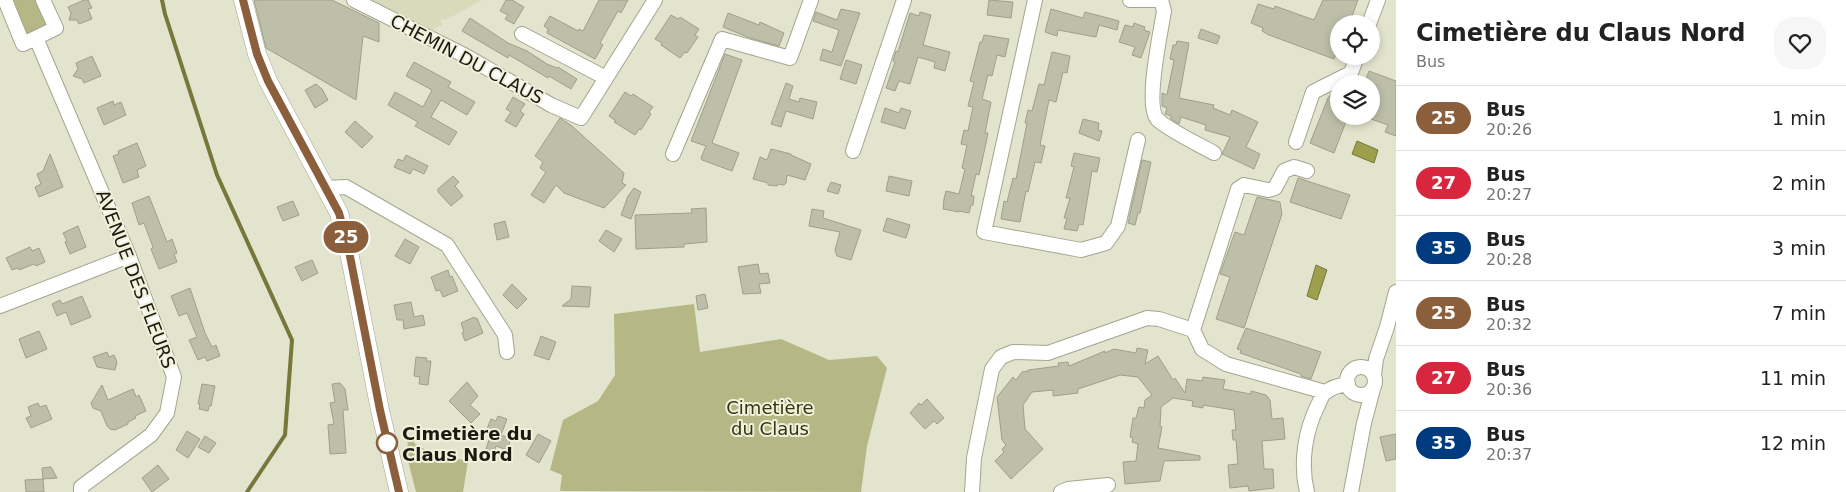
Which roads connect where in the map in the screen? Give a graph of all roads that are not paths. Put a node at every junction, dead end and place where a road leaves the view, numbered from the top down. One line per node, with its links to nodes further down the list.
1 (5, 0): 14 (street)
2 (43, 0): 14 (street)
3 (243, 0): 23 (main road)
4 (354, 0): 16 (street, CHEMIN DU CLAUS)
5 (655, 0): 16 (street)
6 (811, 0): 21 (street)
7 (904, 0): 19 (street)
8 (1035, 0): 17 (street)
9 (1130, 0): 10 (street)
10 (1161, 0): 20 (street)
11 (1378, 0): 12 (street)
12 (1372, 15)
13 (522, 34): 16 (street)
14 (36, 38): 24 (street, AVENUE DES FLEURS)
15 (1354, 65): 18 (street)
16 (606, 78)
17 (1138, 140)
18 (1296, 142)
19 (853, 152)
20 (1214, 153)
21 (673, 154)
22 (1307, 170): 27 (street)
23 (327, 188): 29 (street); 38 (main road)
24 (129, 256): 26 (street); 37 (street, AVENUE DES FLEURS)
25 (1396, 292): 28 (street)
26 (0, 306)
27 (1193, 330): 34 (street); 39 (street)
28 (1380, 343): 30 (street); 31 (street)
29 (507, 352)
30 (1359, 367): 31 (street); 32 (street)
31 (1374, 375): 33 (street)
32 (1351, 388): 33 (street); 34 (street); 35 (street)
33 (1372, 389): 35 (street)
34 (1325, 392): 41 (street)
35 (1364, 423): 42 (street)
36 (1108, 485): 40 (street)
37 (81, 492)
38 (399, 492)
39 (972, 492)
40 (1061, 492)
41 (1307, 492)
42 (1351, 492)

